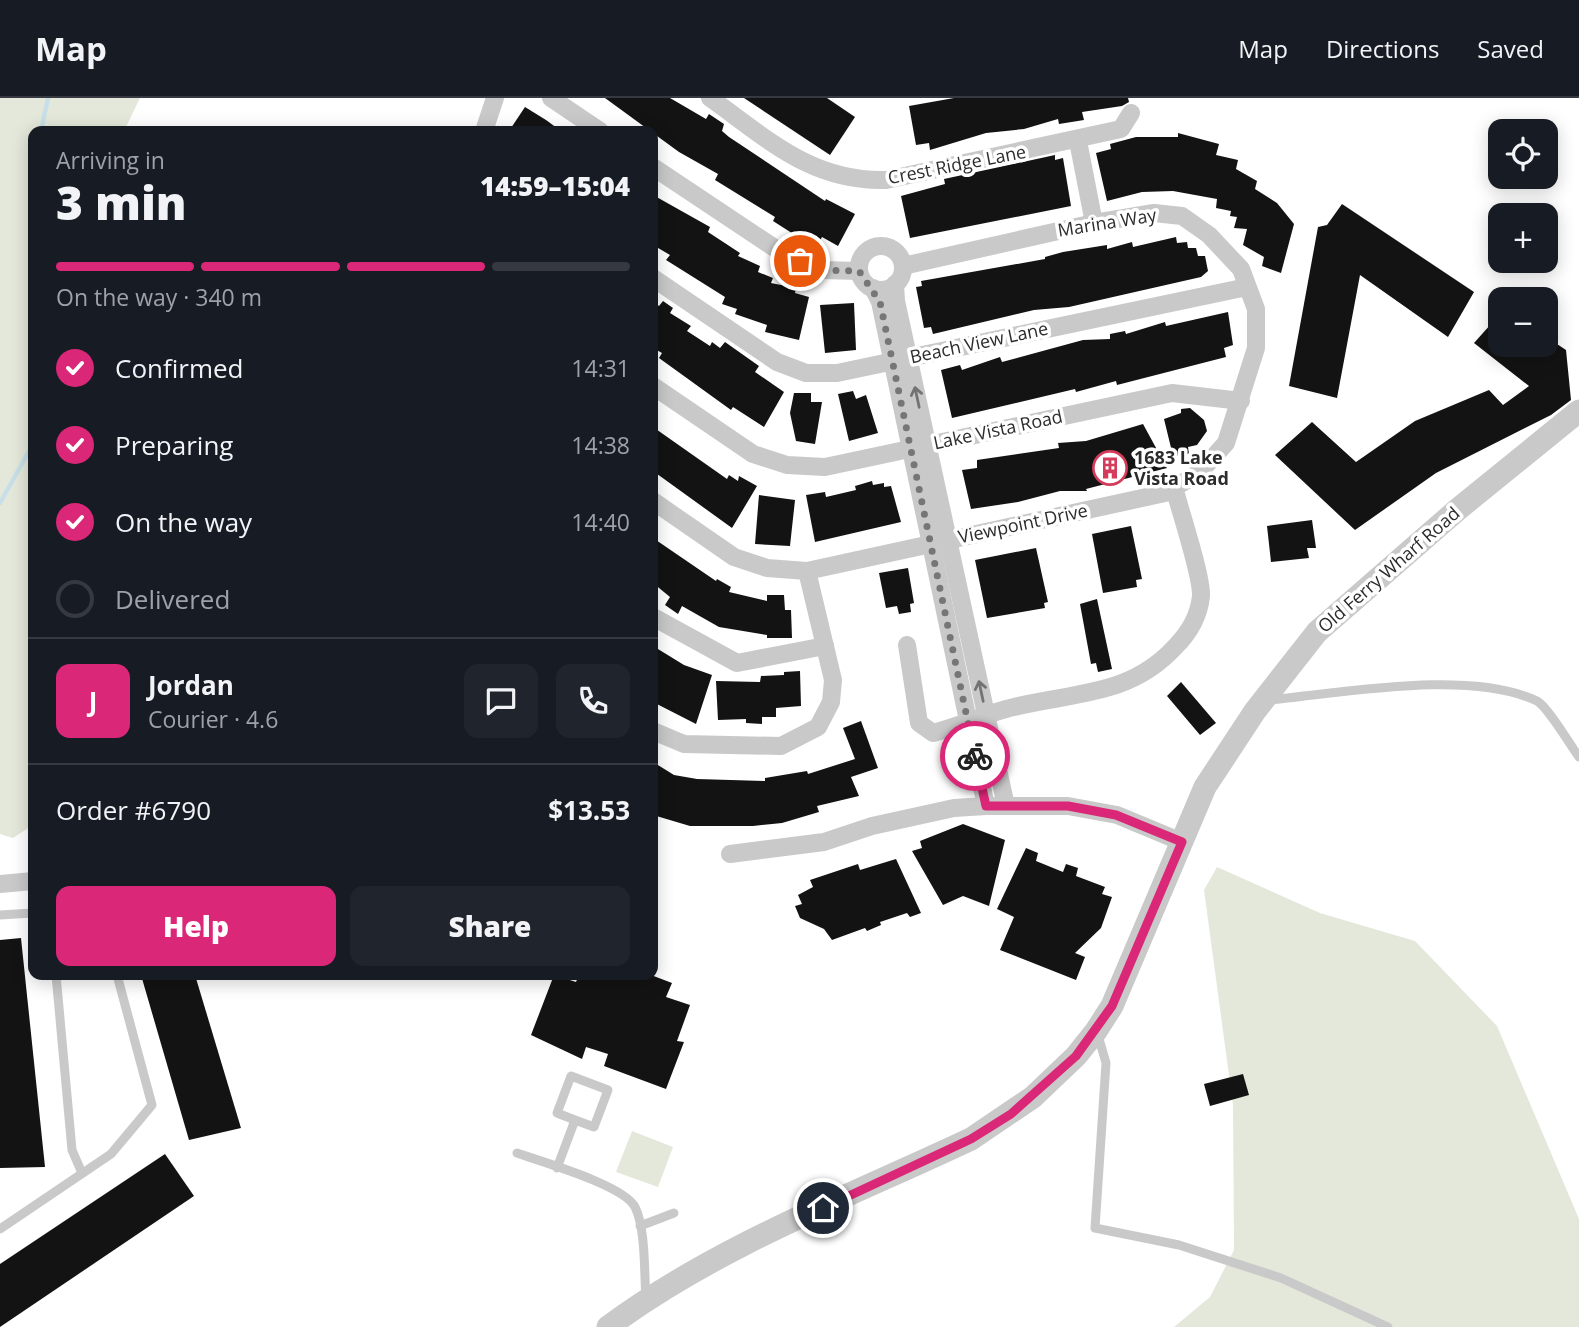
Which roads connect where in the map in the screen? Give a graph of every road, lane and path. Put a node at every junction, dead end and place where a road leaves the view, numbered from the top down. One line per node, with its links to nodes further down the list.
1 (495, 98): 5 (street)
2 (551, 98): 6 (street)
3 (710, 98): 7 (street, Crest Ridge Lane)
4 (1131, 113): 7 (street, Crest Ridge Lane)
5 (486, 126)
6 (593, 126)
7 (1078, 141): 9 (street)
8 (658, 170): 11 (street)
9 (1094, 223): 10 (street, Marina Way); 14 (street, Marina Way)
10 (903, 266): 11 (street); 13 (street)
11 (859, 271): 15 (street)
12 (658, 281): 16 (street, Beach View Lane)
13 (895, 284): 15 (street); 16 (street)
14 (1247, 287): 16 (street, Beach View Lane); 18 (street, Marina Way)
15 (873, 288): 16 (street)
16 (901, 360): 20 (street)
17 (658, 389): 20 (street, Lake Vista Road)
18 (1241, 401): 20 (street, Lake Vista Road); 21 (street, Viewpoint Drive)
19 (1579, 411): 28 (street, Old Ferry Wharf Road)
20 (919, 447): 23 (street)
21 (1174, 487): 23 (street, Viewpoint Drive); 29 (street)
22 (658, 504): 24 (street, Viewpoint Drive)
23 (939, 542): 24 (street, Viewpoint Drive); 29 (street, one-way to 23); 30 (street)
24 (807, 571): 27 (street)
25 (658, 620): 27 (street)
26 (907, 645): 30 (street)
27 (825, 646): 31 (street)
28 (1264, 701): 32 (lane); 35 (street, Old Ferry Wharf Road)
29 (987, 718): 30 (street); 34 (street)
30 (969, 724): 33 (street)
31 (658, 733)
32 (1579, 757)
33 (986, 806): 34 (street); 36 (street)
34 (1006, 806): 35 (street)
35 (1182, 842): 43 (street, Old Ferry Wharf Road)
36 (730, 854)
37 (28, 881): 38 (street)
38 (0, 884)
39 (28, 913): 40 (lane)
40 (0, 915)
41 (56, 980): 47 (lane)
42 (118, 980): 47 (lane)
43 (1096, 1031): 51 (street, Old Ferry Wharf Road); 53 (lane)
44 (575, 1120): 44 (lane); 46 (lane)
45 (517, 1153): 46 (lane)
46 (557, 1168): 49 (lane)
47 (82, 1173): 50 (lane)
48 (674, 1213): 49 (lane)
49 (640, 1226): 51 (lane)
50 (0, 1229)
51 (646, 1299): 52 (street, Old Ferry Wharf Road)
52 (608, 1327)
53 (1388, 1327)

